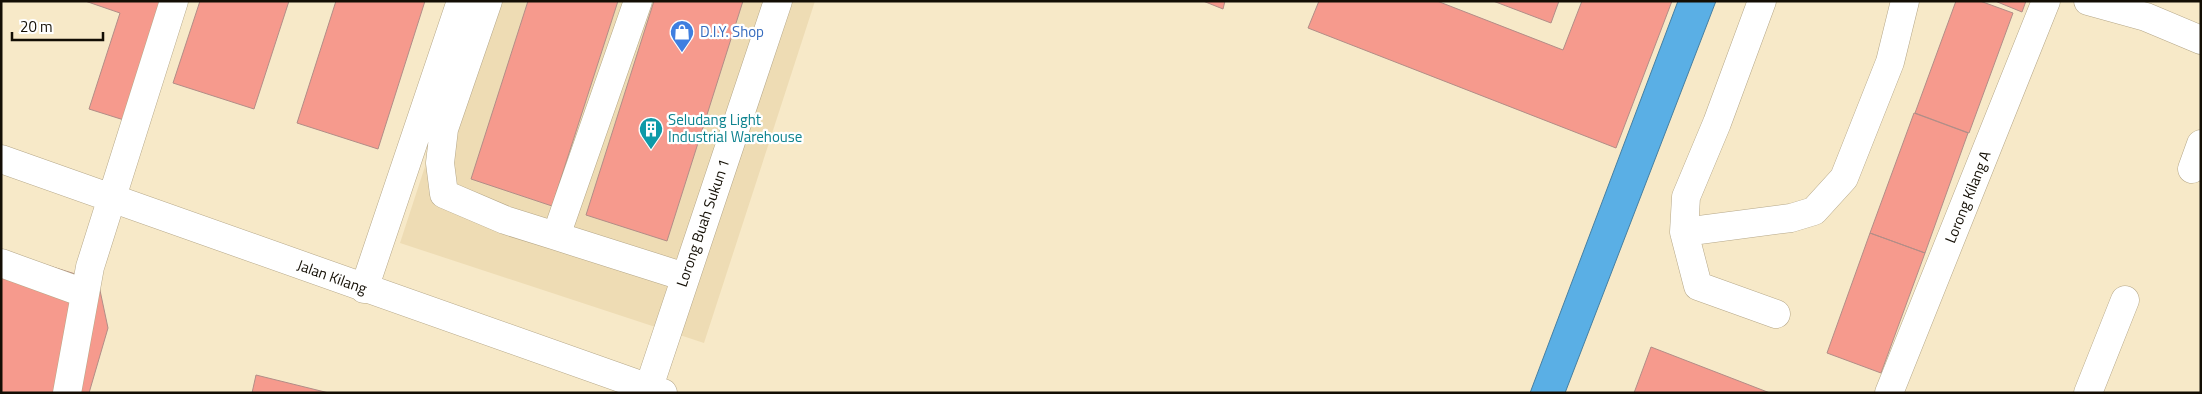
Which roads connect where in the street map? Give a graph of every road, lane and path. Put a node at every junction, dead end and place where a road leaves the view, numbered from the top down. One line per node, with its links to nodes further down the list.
1 (174, 1): 12 (street)
2 (461, 1): 17 (street)
3 (488, 1): 14 (street)
4 (638, 1): 14 (street)
5 (778, 1): 16 (street, Lorong Buah Sukun 1)
6 (1762, 1): 13 (street)
7 (1905, 1): 13 (street)
8 (2046, 1): 23 (street, Lorong Kilang A)
9 (2088, 1): 10 (street)
10 (2201, 40)
11 (1, 159): 12 (street, Jalan Kilang)
12 (112, 199): 17 (street, Jalan Kilang); 18 (street)
13 (1684, 232): 20 (street)
14 (556, 236): 16 (street)
15 (1, 263): 18 (street)
16 (685, 277): 21 (street, Lorong Buah Sukun 1)
17 (364, 289): 21 (street, Jalan Kilang)
18 (84, 293): 22 (street)
19 (2125, 300): 24 (street)
20 (1776, 314)
21 (653, 391)
22 (67, 393)
23 (1889, 393)
24 (2088, 393)

